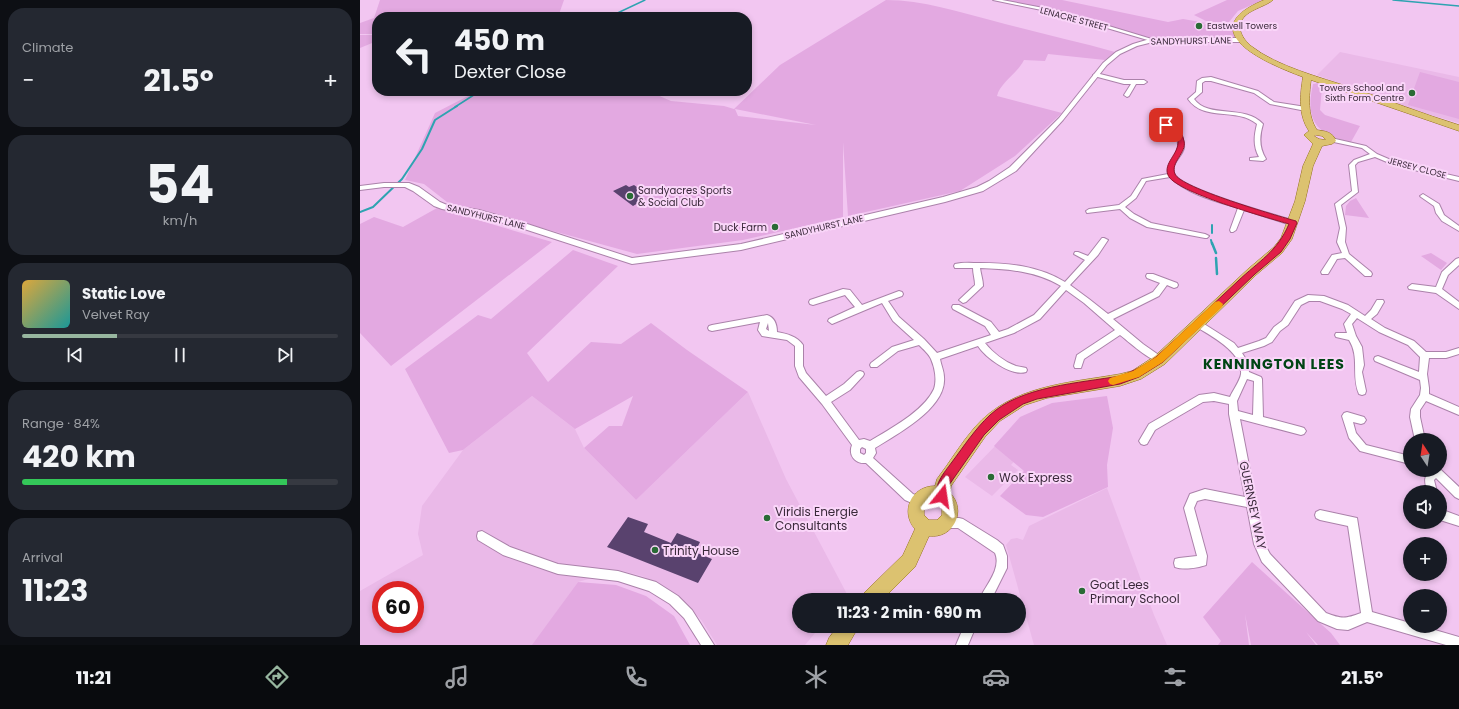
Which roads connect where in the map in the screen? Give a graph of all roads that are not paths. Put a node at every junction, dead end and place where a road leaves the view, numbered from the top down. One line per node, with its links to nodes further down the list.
1 (995, 0): 3 (street, LENACRE STREET)
2 (1270, 0): 4 (main road)
3 (1153, 40): 4 (street, SANDYHURST LANE); 5 (street, SANDYHURST LANE)
4 (1241, 40): 6 (main road)
5 (1096, 75): 8 (street); 22 (street, SANDYHURST LANE)
6 (1307, 75): 10 (main road); 12 (main road)
7 (1144, 82): 8 (street)
8 (1134, 83): 9 (street)
9 (1127, 95)
10 (1306, 109): 13 (main road); 17 (street)
11 (1166, 125): 19 (street)
12 (1459, 128)
13 (1314, 132): 14 (main road); 15 (main road)
14 (1331, 140): 15 (main road); 16 (street, JERSEY CLOSE)
15 (1319, 142): 29 (main road)
16 (1375, 155): 20 (street, JERSEY CLOSE); 35 (street)
17 (1252, 159)
18 (1136, 175): 21 (street)
19 (1172, 175): 21 (street); 26 (street)
20 (1459, 179)
21 (1144, 180): 25 (street)
22 (360, 188)
23 (1423, 196): 30 (street)
24 (1100, 202): 27 (street)
25 (1121, 207): 27 (street); 32 (street)
26 (1242, 207): 29 (street); 31 (street)
27 (1103, 209): 28 (street)
28 (1090, 211)
29 (1293, 223): 60 (main road)
30 (1459, 229)
31 (1233, 230)
32 (1205, 236)
33 (1104, 240): 36 (street)
34 (1078, 254): 36 (street)
35 (1346, 255): 40 (street); 41 (street)
36 (1089, 259): 45 (street)
37 (1459, 261): 47 (street)
38 (958, 266): 39 (street)
39 (976, 266): 45 (street); 50 (street)
40 (1325, 272)
41 (1368, 274)
42 (1150, 276): 43 (street)
43 (1165, 282): 44 (street); 57 (street)
44 (1174, 285)
45 (1066, 286): 57 (street); 63 (street)
46 (1412, 287): 47 (street)
47 (1438, 290): 53 (street)
48 (899, 294): 49 (street)
49 (883, 300): 54 (street); 66 (street)
50 (964, 300)
51 (813, 302): 54 (street)
52 (1380, 302): 58 (street)
53 (1459, 306)
54 (860, 308): 59 (street)
55 (956, 308): 63 (street)
56 (1356, 315): 58 (street); 65 (street); 69 (street)
57 (1108, 318): 62 (street)
58 (1365, 320): 70 (street)
59 (832, 321)
60 (1198, 324): 69 (street); 73 (main road)
61 (712, 328): 82 (street)
62 (1121, 330): 73 (street); 75 (street)
63 (997, 336): 67 (street)
64 (1339, 336): 65 (street)
65 (1352, 337): 80 (street)
66 (920, 341): 71 (street); 74 (street)
67 (980, 342): 71 (street); 76 (street)
68 (1459, 347): 70 (street)
69 (1237, 351): 78 (street)
70 (1424, 354): 79 (street)
71 (935, 357): 92 (street)
72 (1378, 359): 79 (street)
73 (1160, 360): 97 (main road)
74 (874, 365)
75 (1078, 366)
76 (1023, 370)
77 (860, 374): 82 (street)
78 (1245, 374): 83 (street, GUERNSEY WAY); 86 (street)
79 (1424, 378): 81 (street)
80 (1362, 391)
81 (1424, 396): 84 (street); 89 (street)
82 (825, 401): 91 (street)
83 (1233, 401): 85 (street, GUERNSEY WAY); 90 (street)
84 (1459, 411)
85 (1234, 414): 86 (street); 99 (street, GUERNSEY WAY)
86 (1258, 419): 88 (street)
87 (1360, 420): 94 (street)
88 (1301, 431)
89 (1418, 433)
90 (1144, 441)
91 (858, 445): 92 (street); 93 (street)
92 (870, 446): 93 (street)
93 (867, 458): 98 (street)
94 (1403, 458)
95 (1441, 477): 96 (street)
96 (1459, 494)
97 (942, 496): 98 (main road); 103 (main road)
98 (919, 501): 104 (main road)
99 (1252, 503): 106 (street); 109 (street, GUERNSEY WAY)
100 (1320, 515): 109 (street)
101 (1447, 517): 102 (street)
102 (1459, 521)
103 (947, 523): 104 (main road); 108 (street)
104 (926, 527): 107 (main road)
105 (482, 536): 113 (street)
106 (1179, 563)
107 (876, 593)
108 (989, 593)
109 (1367, 616): 112 (street)
110 (845, 633): 114 (main road)
111 (967, 633): 115 (street)
112 (1459, 644)
113 (708, 645)
114 (836, 645)
115 (962, 645)

